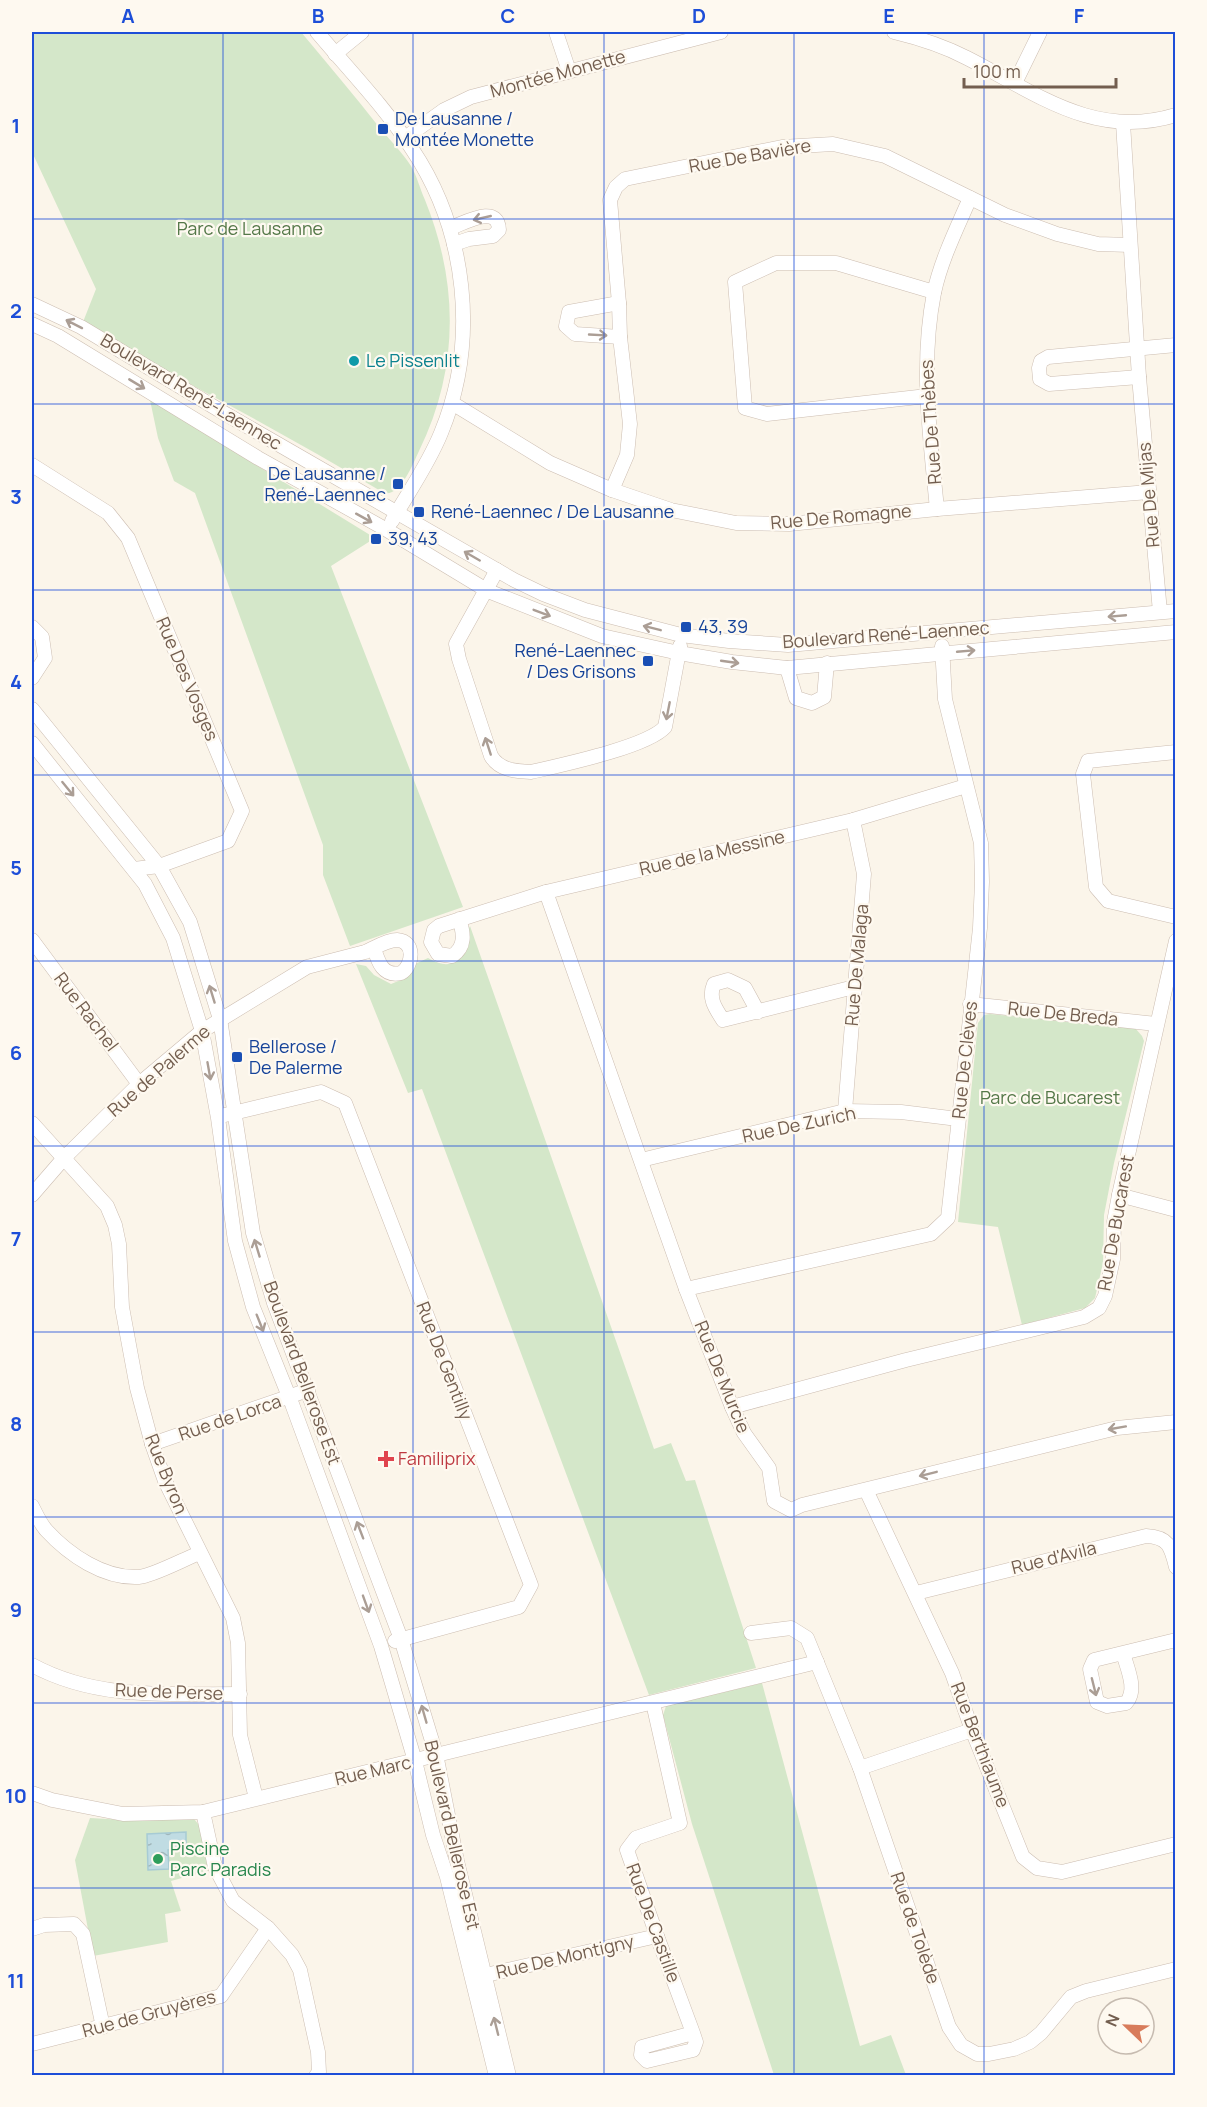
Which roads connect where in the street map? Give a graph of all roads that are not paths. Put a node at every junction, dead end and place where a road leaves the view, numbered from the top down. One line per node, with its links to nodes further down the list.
1 (317, 32): 9 (street)
2 (362, 32): 9 (street)
3 (556, 32): 10 (street)
4 (720, 32): 8 (street, Montée Monette)
5 (894, 32): 7 (street)
6 (1040, 32): 11 (street)
7 (912, 34): 11 (street)
8 (682, 36): 10 (street, Montée Monette)
9 (335, 54): 14 (street)
10 (569, 71): 14 (street, Montée Monette)
11 (1015, 83): 13 (street)
12 (1176, 115): 13 (street)
13 (1123, 123): 18 (street, Rue De Mijas)
14 (405, 138): 16 (street)
15 (970, 198): 18 (street, Rue De Bavière); 19 (street, Rue De Thèbes); 20 (street, Rue De Bavière)
16 (450, 228): 17 (street); 17 (street, one-way to 16)
17 (454, 244): 28 (street)
18 (1130, 245): 25 (street, Rue De Mijas)
19 (934, 292): 27 (street, Rue De Thèbes); 27 (street)
20 (620, 303): 23 (street, Rue De Bavière); 23 (street, one-way to 23)
21 (32, 304): 33 (street, Boulevard René-Laennec, one-way to 21)
22 (32, 324): 34 (street, Boulevard René-Laennec, one-way to 34)
23 (620, 337): 30 (street, Rue De Bavière)
24 (1176, 345): 25 (street)
25 (1137, 350): 26 (street, Rue De Mijas); 26 (street)
26 (1139, 377): 31 (street, Rue De Mijas)
27 (927, 396): 32 (street, Rue De Thèbes)
28 (452, 403): 30 (street, Rue De Romagne); 33 (street)
29 (32, 465): 53 (street, Rue Des Vosges)
30 (612, 489): 32 (street, Rue De Romagne)
31 (1149, 492): 32 (street, Rue De Romagne); 38 (street, Rue De Mijas)
32 (937, 509)
33 (397, 513): 34 (street); 35 (street, Boulevard René-Laennec, one-way to 33)
34 (387, 530): 36 (street, Boulevard René-Laennec)
35 (498, 570): 36 (street); 42 (street, Boulevard René-Laennec, one-way to 35)
36 (488, 591): 43 (street, Boulevard René-Laennec, one-way to 43); 43 (street, one-way to 36)
37 (1176, 611): 38 (street, Boulevard René-Laennec)
38 (1160, 612): 40 (street, Boulevard René-Laennec, one-way to 40)
39 (32, 627): 47 (street)
40 (940, 632): 42 (street, Boulevard René-Laennec); 44 (street, Rue De Clèves)
41 (1176, 632): 44 (street, Boulevard René-Laennec, one-way to 41)
42 (681, 635): 43 (street)
43 (680, 653): 46 (street, Boulevard René-Laennec, one-way to 46)
44 (942, 653): 45 (street, Boulevard René-Laennec); 51 (street, Rue De Clèves)
45 (827, 663): 46 (street, Boulevard René-Laennec); 46 (street, Boulevard René-Laennec)
46 (788, 668)
47 (32, 678)
48 (32, 709): 53 (street, Boulevard Bellerose Est)
49 (32, 743): 54 (street, Boulevard Bellerose Est, one-way to 54)
50 (1176, 752): 56 (street)
51 (966, 786): 52 (street, Rue de la Messine); 62 (street, Rue De Clèves)
52 (853, 820): 55 (street, Rue de la Messine); 61 (street, Rue De Malaga)
53 (159, 866): 54 (street, Rue Des Vosges); 64 (street, Boulevard Bellerose Est, one-way to 53)
54 (134, 869): 66 (street, Boulevard Bellerose Est)
55 (546, 892): 57 (street, Rue de la Messine); 74 (street, Rue De Murcie)
56 (1176, 917)
57 (459, 920)
58 (32, 940): 67 (street, Rue Rachel)
59 (1176, 941): 65 (street, Rue De Bucarest)
60 (374, 948): 64 (street, Rue de Palerme)
61 (854, 987): 63 (street); 68 (street, Rue De Malaga)
62 (970, 1004): 65 (street, Rue De Breda); 71 (street, Rue De Clèves)
63 (758, 1012)
64 (220, 1019): 66 (street, Rue de Palerme); 69 (street, Boulevard Bellerose Est)
65 (1156, 1024): 76 (street, Rue De Bucarest)
66 (202, 1030): 67 (street, Rue de Palerme); 70 (street, Boulevard Bellerose Est, one-way to 70)
67 (139, 1084): 73 (street, Rue de Palerme)
68 (845, 1111): 71 (street, Rue De Zurich); 74 (street, Rue De Zurich)
69 (233, 1113): 70 (street, Rue De Gentilly); 79 (street, Boulevard Bellerose Est, one-way to 69); 90 (street, Rue De Gentilly)
70 (218, 1118): 80 (street, Boulevard Bellerose Est, one-way to 80)
71 (958, 1119): 78 (street, Rue De Clèves)
72 (32, 1123): 73 (street, Rue Byron)
73 (64, 1158): 75 (street, Rue de Palerme); 83 (street, Rue Byron)
74 (641, 1160): 78 (street, Rue De Murcie)
75 (32, 1195)
76 (1119, 1196): 77 (street); 81 (street, Rue De Bucarest)
77 (1176, 1210)
78 (687, 1289): 81 (street, Rue De Murcie)
79 (308, 1390): 80 (street, Rue de Lorca); 90 (street, Boulevard Bellerose Est, one-way to 79)
80 (290, 1398): 83 (street, Rue de Lorca); 92 (street, Boulevard Bellerose Est, one-way to 92)
81 (732, 1407): 84 (street, Rue De Murcie)
82 (1176, 1422): 84 (street, Rue De Murcie, one-way to 84)
83 (152, 1444): 86 (street, Rue Byron)
84 (866, 1490): 88 (street, Rue Berthiaume)
85 (32, 1506): 86 (street)
86 (200, 1552): 96 (street, Rue Byron)
87 (1176, 1567): 88 (street, Rue d'Avila)
88 (916, 1593): 98 (street, Rue Berthiaume)
89 (752, 1634): 94 (street, Rue de Tolède)
90 (401, 1639): 92 (street, Rue De Gentilly); 99 (street, Boulevard Bellerose Est, one-way to 90)
91 (1176, 1640): 93 (street)
92 (381, 1646): 100 (street, Boulevard Bellerose Est)
93 (1123, 1653)
94 (817, 1662): 97 (street, Rue Marc); 101 (street, Rue de Tolède)
95 (32, 1665): 96 (street, Rue de Perse)
96 (240, 1694): 103 (street, Rue Byron)
97 (653, 1703): 99 (street, Rue Marc); 108 (street, Rue De Castille)
98 (972, 1730): 101 (street); 105 (street, Rue Berthiaume)
99 (436, 1754): 100 (street, Rue Marc); 110 (street, Boulevard Bellerose Est)
100 (415, 1761): 103 (street, Rue Marc); 110 (street, Boulevard Bellerose Est)
101 (860, 1768): 109 (street, Rue de Tolède)
102 (32, 1793): 104 (street, Rue Marc)
103 (256, 1798): 104 (street, Rue Marc)
104 (203, 1812): 106 (street)
105 (1176, 1844)
106 (268, 1928): 111 (street, Rue de Gruyères); 114 (street)
107 (32, 1929): 111 (street)
108 (657, 1936): 110 (street, Rue De Montigny); 112 (street, Rue De Castille)
109 (1176, 1969)
110 (478, 1977): 115 (street, Boulevard Bellerose Est); 116 (street, Boulevard Bellerose Est, one-way to 110)
111 (103, 2027): 113 (street, Rue de Gruyères)
112 (693, 2033)
113 (32, 2044)
114 (316, 2076)
115 (496, 2076)
116 (509, 2076)

